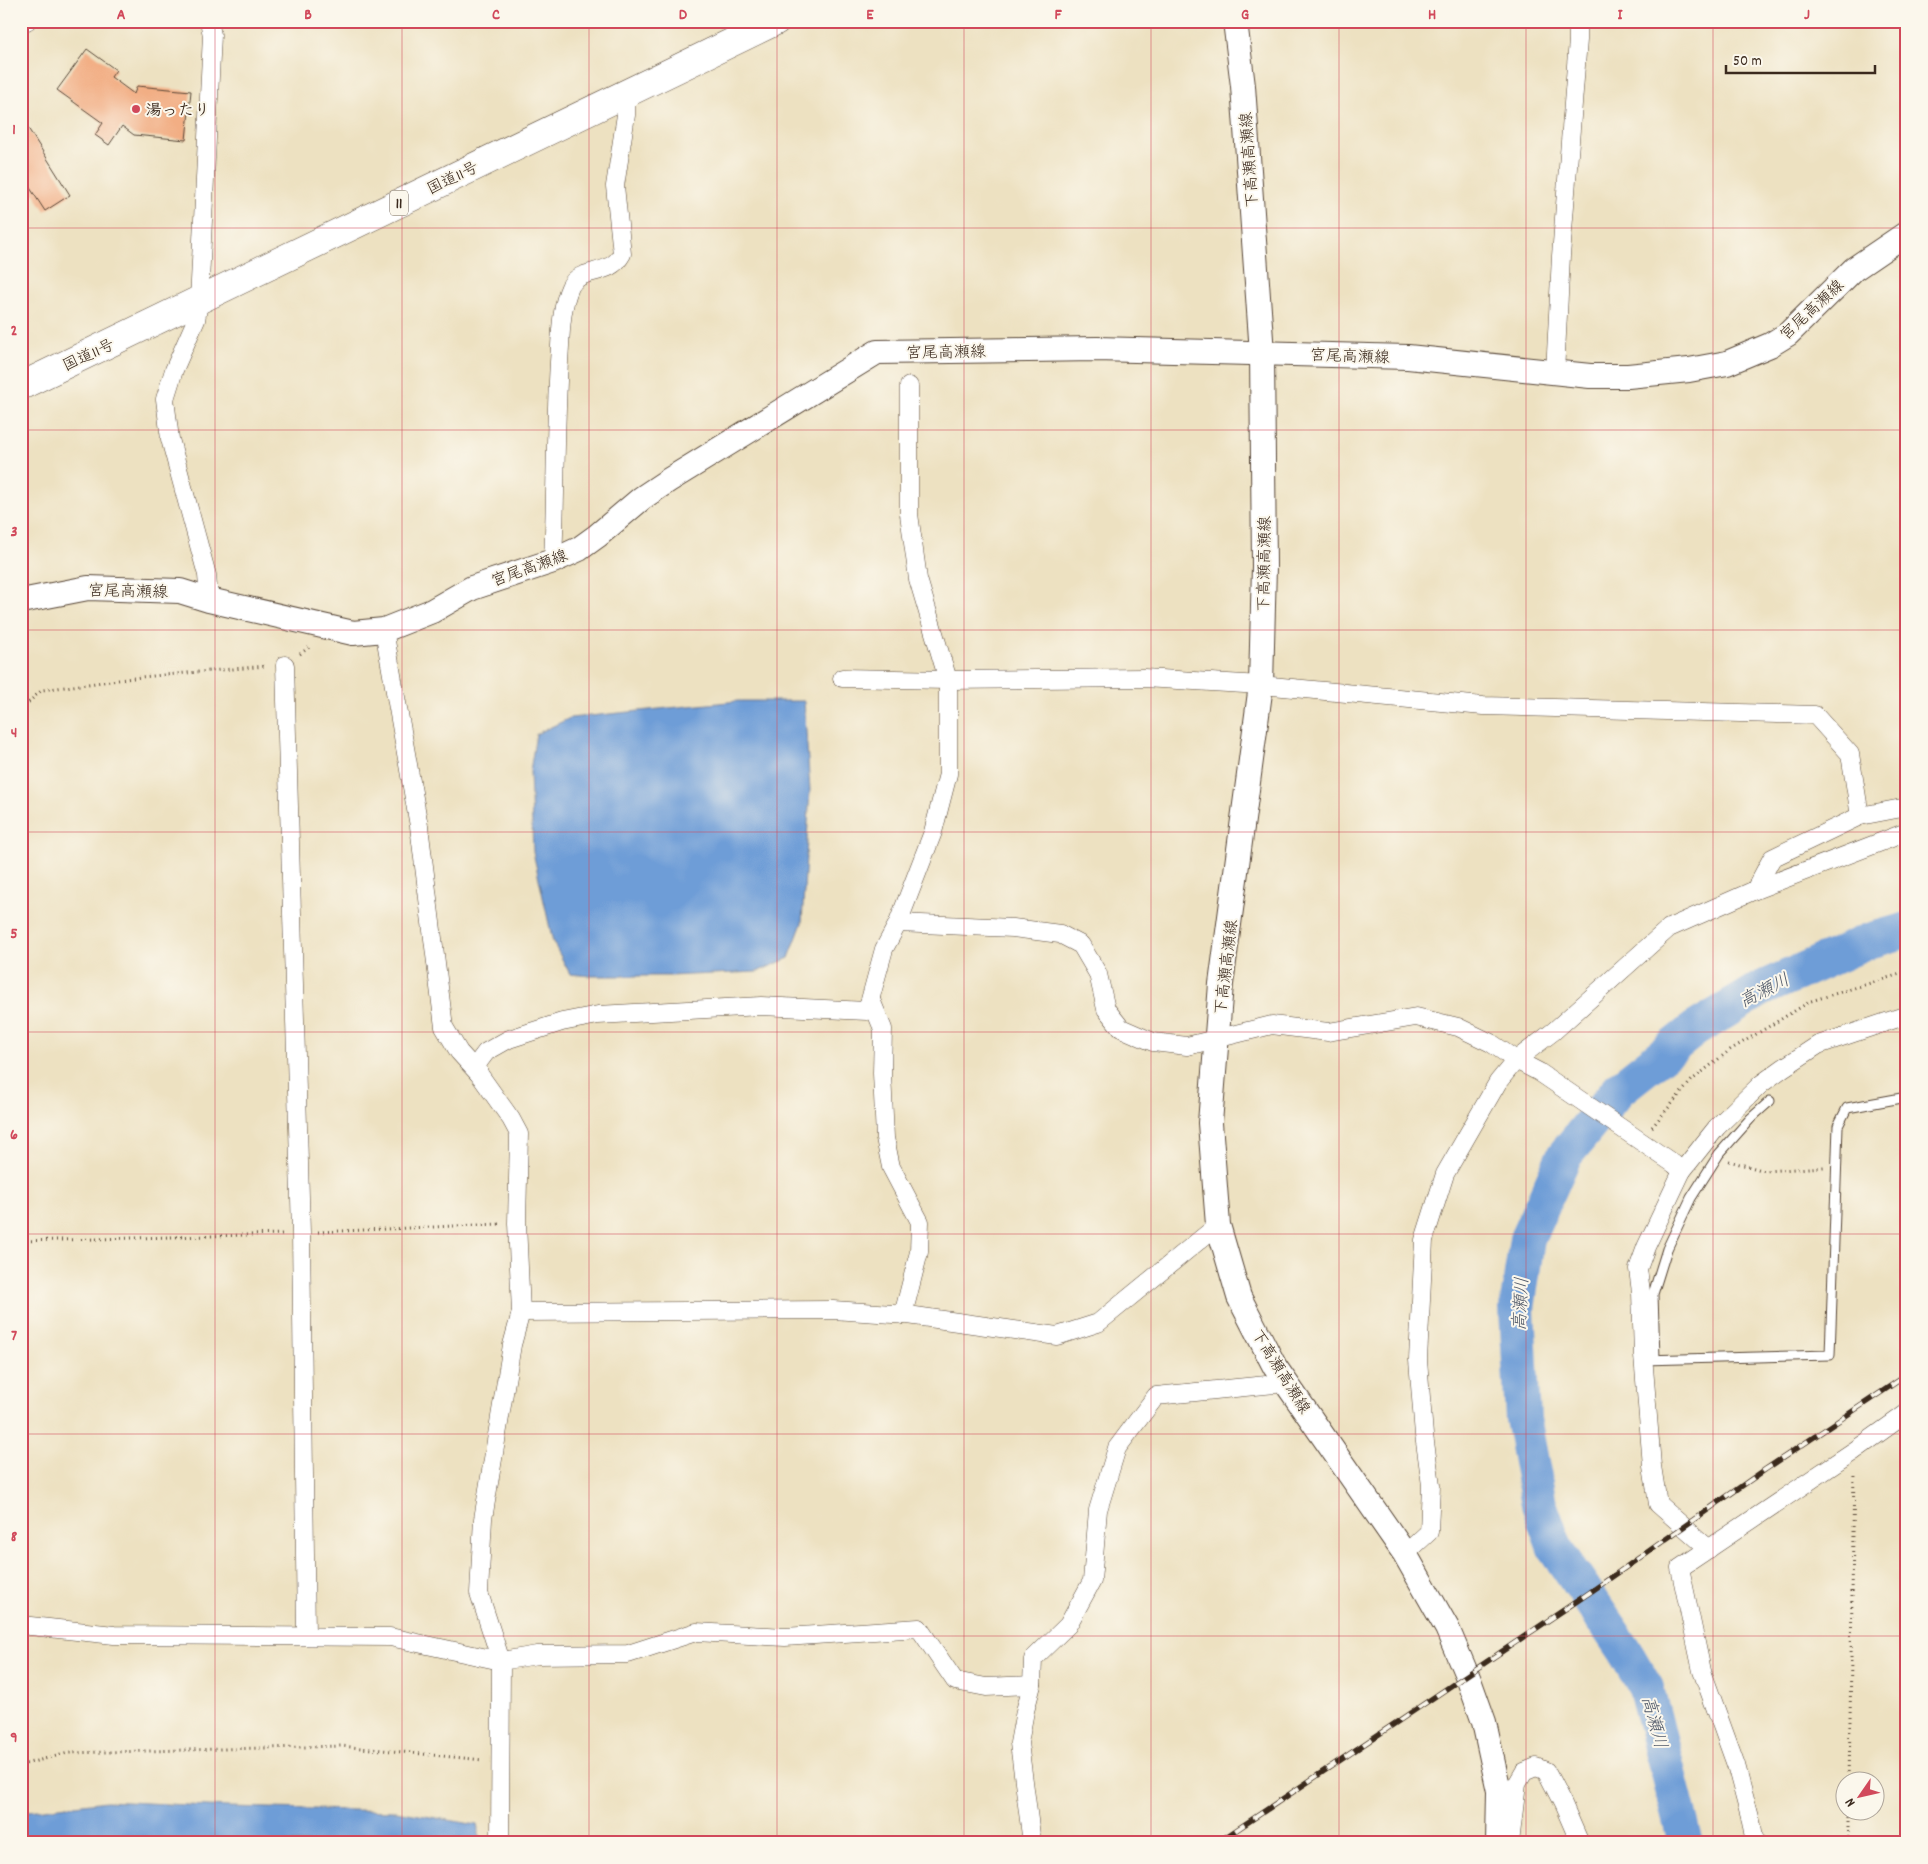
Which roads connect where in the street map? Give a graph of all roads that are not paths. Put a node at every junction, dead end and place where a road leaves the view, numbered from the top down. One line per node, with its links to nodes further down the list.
1 (27, 21): 6 (street)
2 (209, 21): 9 (street)
3 (776, 21): 7 (highway, 国道11号 / 11)
4 (1234, 21): 10 (main road, 下高瀬高瀬線)
5 (1578, 21): 11 (street)
6 (21, 23)
7 (626, 95): 9 (highway, 国道11号 / 11); 14 (street)
8 (1907, 233): 11 (main road, 宮尾高瀬線)
9 (199, 302): 12 (highway, 国道11号 / 11); 15 (street)
10 (1262, 353): 11 (main road, 宮尾高瀬線); 14 (main road, 宮尾高瀬線); 21 (main road, 下高瀬高瀬線)
11 (1555, 373)
12 (21, 386)
13 (908, 386): 20 (street)
14 (553, 561): 17 (main road, 宮尾高瀬線)
15 (209, 600): 16 (main road, 宮尾高瀬線); 17 (main road, 宮尾高瀬線)
16 (21, 601)
17 (384, 630): 31 (street)
18 (285, 665): 44 (street)
19 (842, 678): 20 (street)
20 (948, 680): 21 (street); 26 (street)
21 (1261, 685): 23 (street); 29 (main road, 下高瀬高瀬線)
22 (1907, 807): 23 (street)
23 (1860, 816): 25 (street)
24 (1907, 832): 25 (street)
25 (1755, 890): 30 (street)
26 (898, 923): 27 (street); 29 (street)
27 (870, 1000): 31 (street); 37 (street)
28 (1907, 1015): 34 (street)
29 (1217, 1039): 30 (street); 35 (main road, 下高瀬高瀬線)
30 (1516, 1060): 34 (street); 42 (street)
31 (479, 1074): 36 (street)
32 (1907, 1097): 38 (lane)
33 (1770, 1101): 38 (lane)
34 (1678, 1168): 38 (street)
35 (1218, 1225): 37 (street); 39 (main road, 下高瀬高瀬線)
36 (522, 1312): 37 (street); 45 (street)
37 (903, 1315)
38 (1649, 1360): 41 (street)
39 (1285, 1383): 42 (main road, 下高瀬高瀬線); 46 (street)
40 (1907, 1413): 41 (street)
41 (1709, 1550): 52 (street)
42 (1405, 1554): 49 (main road, 下高瀬高瀬線)
43 (21, 1624): 44 (street)
44 (306, 1636): 45 (street)
45 (502, 1661): 46 (street); 47 (street)
46 (1032, 1685): 48 (street)
47 (500, 1843)
48 (1032, 1843)
49 (1498, 1843)
50 (1510, 1843): 51 (street)
51 (1580, 1843)
52 (1755, 1843)

